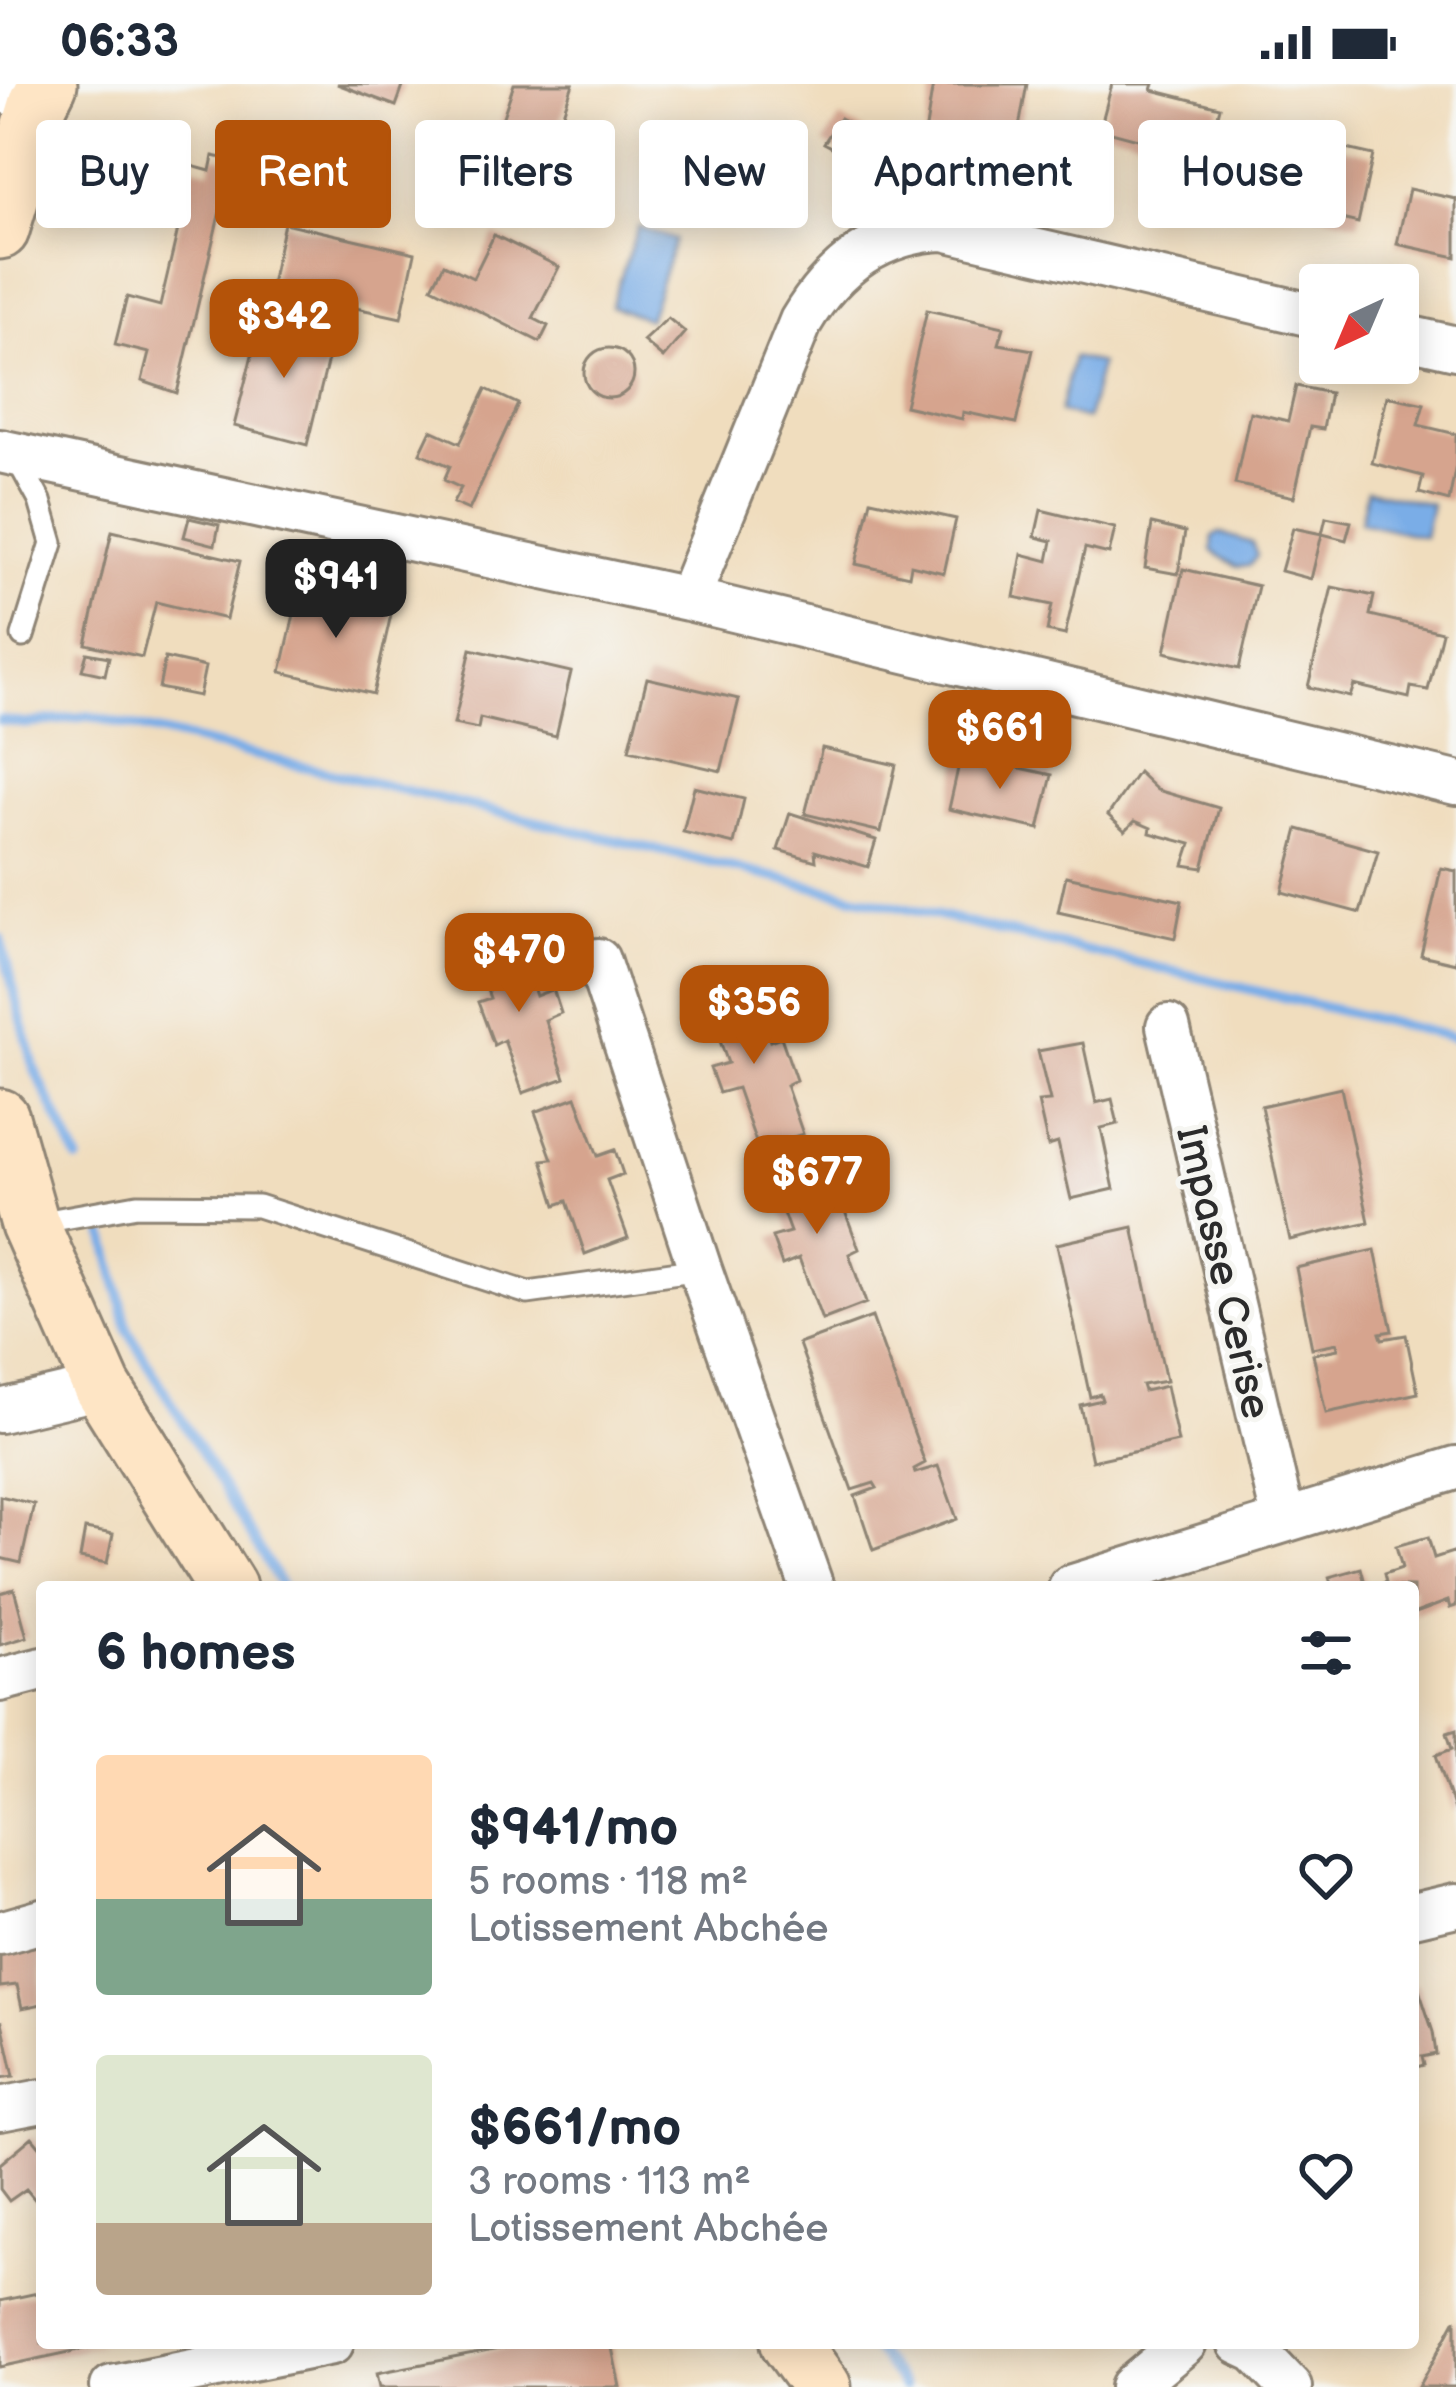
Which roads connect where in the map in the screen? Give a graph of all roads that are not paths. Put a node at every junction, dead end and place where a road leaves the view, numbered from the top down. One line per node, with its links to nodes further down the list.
1 (15, 91): 2 (main road)
2 (0, 230)
3 (1299, 312): 7 (street)
4 (1419, 340): 5 (street)
5 (1456, 348)
6 (7, 452): 7 (street); 8 (lane)
7 (688, 598): 9 (street)
8 (23, 636)
9 (1456, 783)
10 (598, 960): 14 (street)
11 (1168, 1026): 18 (street, Impasse Cerise)
12 (0, 1118): 13 (main road)
13 (30, 1224): 14 (lane); 15 (main road)
14 (700, 1269): 20 (street)
15 (103, 1387): 16 (street); 19 (main road)
16 (0, 1411)
17 (1456, 1468): 18 (street)
18 (1283, 1518): 21 (street)
19 (223, 1581)
20 (810, 1581)
21 (1089, 1581)
22 (36, 1671): 23 (street)
23 (0, 1680)
24 (1456, 1905): 25 (street)
25 (1419, 1914)
26 (36, 1923): 27 (street)
27 (0, 1933)
28 (36, 2102): 29 (street)
29 (0, 2109)
30 (302, 2349): 34 (street)
31 (794, 2349): 35 (main road)
32 (1178, 2349): 36 (street)
33 (1252, 2349): 37 (street)
34 (112, 2387)
35 (822, 2387)
36 (1132, 2387)
37 (1290, 2387)

